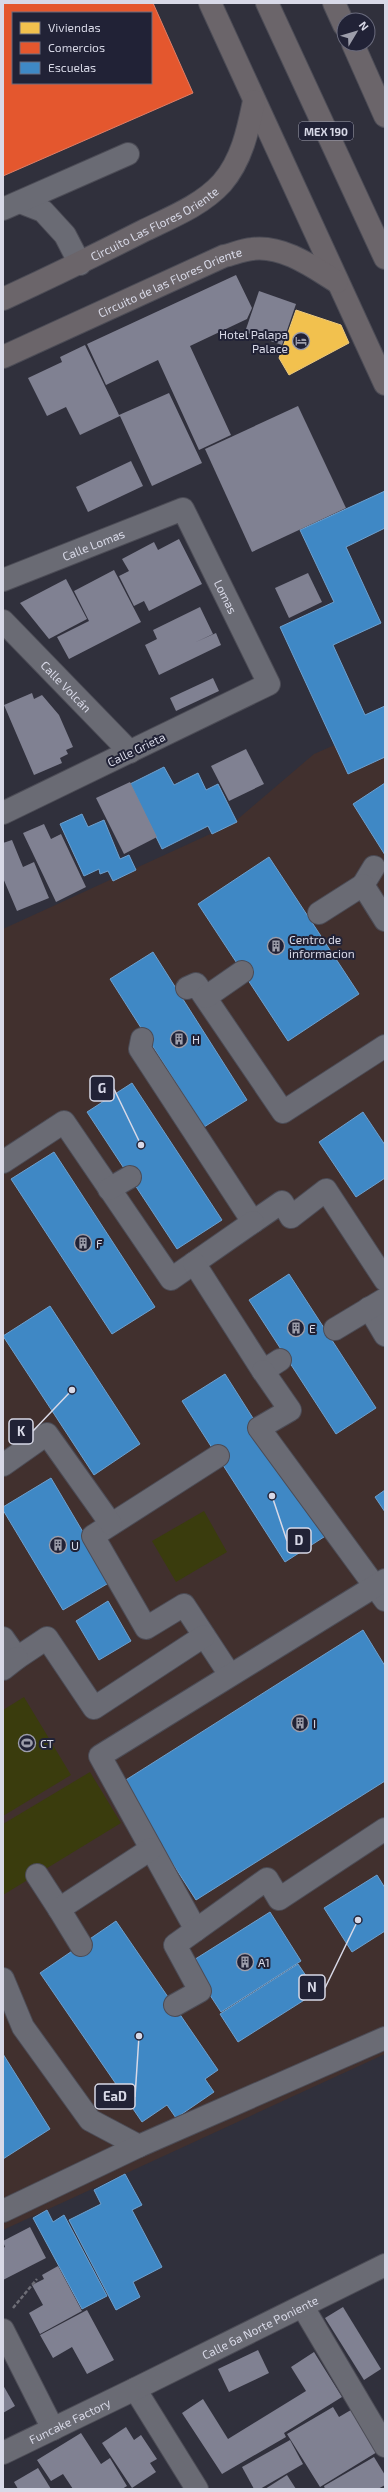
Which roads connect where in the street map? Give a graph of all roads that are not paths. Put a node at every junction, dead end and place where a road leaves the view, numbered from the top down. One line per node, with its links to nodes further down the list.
1 (210, 3): 4 (main road)
2 (267, 3): 8 (main road, MEX 190)
3 (357, 52): 5 (main road)
4 (254, 101): 9 (main road, Circuito Las Flores Oriente); 10 (main road)
5 (385, 116)
6 (128, 154): 7 (street)
7 (12, 206): 9 (street)
8 (385, 258)
9 (80, 264): 11 (main road, Circuito Las Flores Oriente)
10 (337, 282): 12 (main road, Circuito de las Flores Oriente); 13 (main road)
11 (3, 299)
12 (3, 357)
13 (385, 384)
14 (183, 509): 15 (street, Calle Lomas); 17 (street, Lomas)
15 (3, 580)
16 (3, 621): 18 (street, Calle Volcán)
17 (269, 684): 18 (street, Calle Grieta)
18 (130, 752): 19 (street, Calle Grieta)
19 (3, 813)
20 (374, 867): 21 (street)
21 (363, 885): 22 (street); 23 (street)
22 (319, 913)
23 (385, 920)
24 (242, 972): 26 (street)
25 (142, 1039): 30 (street)
26 (385, 1046)
27 (3, 1162): 29 (street)
28 (130, 1177): 29 (street)
29 (110, 1189): 31 (street)
30 (253, 1222): 31 (street); 32 (street)
31 (194, 1263): 39 (street)
32 (385, 1280)
33 (377, 1304): 34 (street); 35 (street)
34 (336, 1329)
35 (385, 1335)
36 (218, 1456): 38 (street)
37 (3, 1465): 38 (street)
38 (111, 1524): 40 (street)
39 (382, 1588): 43 (street)
40 (204, 1636): 42 (street); 43 (street)
41 (3, 1638): 42 (street)
42 (10, 1663)
43 (230, 1675): 45 (street)
44 (385, 1829): 48 (street)
45 (151, 1849): 47 (street); 48 (street)
46 (37, 1875): 47 (street)
47 (59, 1909): 49 (street)
48 (196, 1930): 51 (street)
49 (82, 1945)
50 (3, 1979): 53 (street)
51 (175, 2005)
52 (385, 2038): 53 (street)
53 (139, 2146): 54 (street)
54 (3, 2211)
55 (385, 2265): 56 (street, Calle 6a Norte Poniente)
56 (303, 2307): 58 (street, Calle 6a Norte Poniente); 60 (street)
57 (5, 2322): 59 (street)
58 (136, 2389): 59 (street, Funcake Factory); 62 (street)
59 (53, 2428): 61 (street, Funcake Factory)
60 (385, 2446)
61 (3, 2453)
62 (197, 2489)

